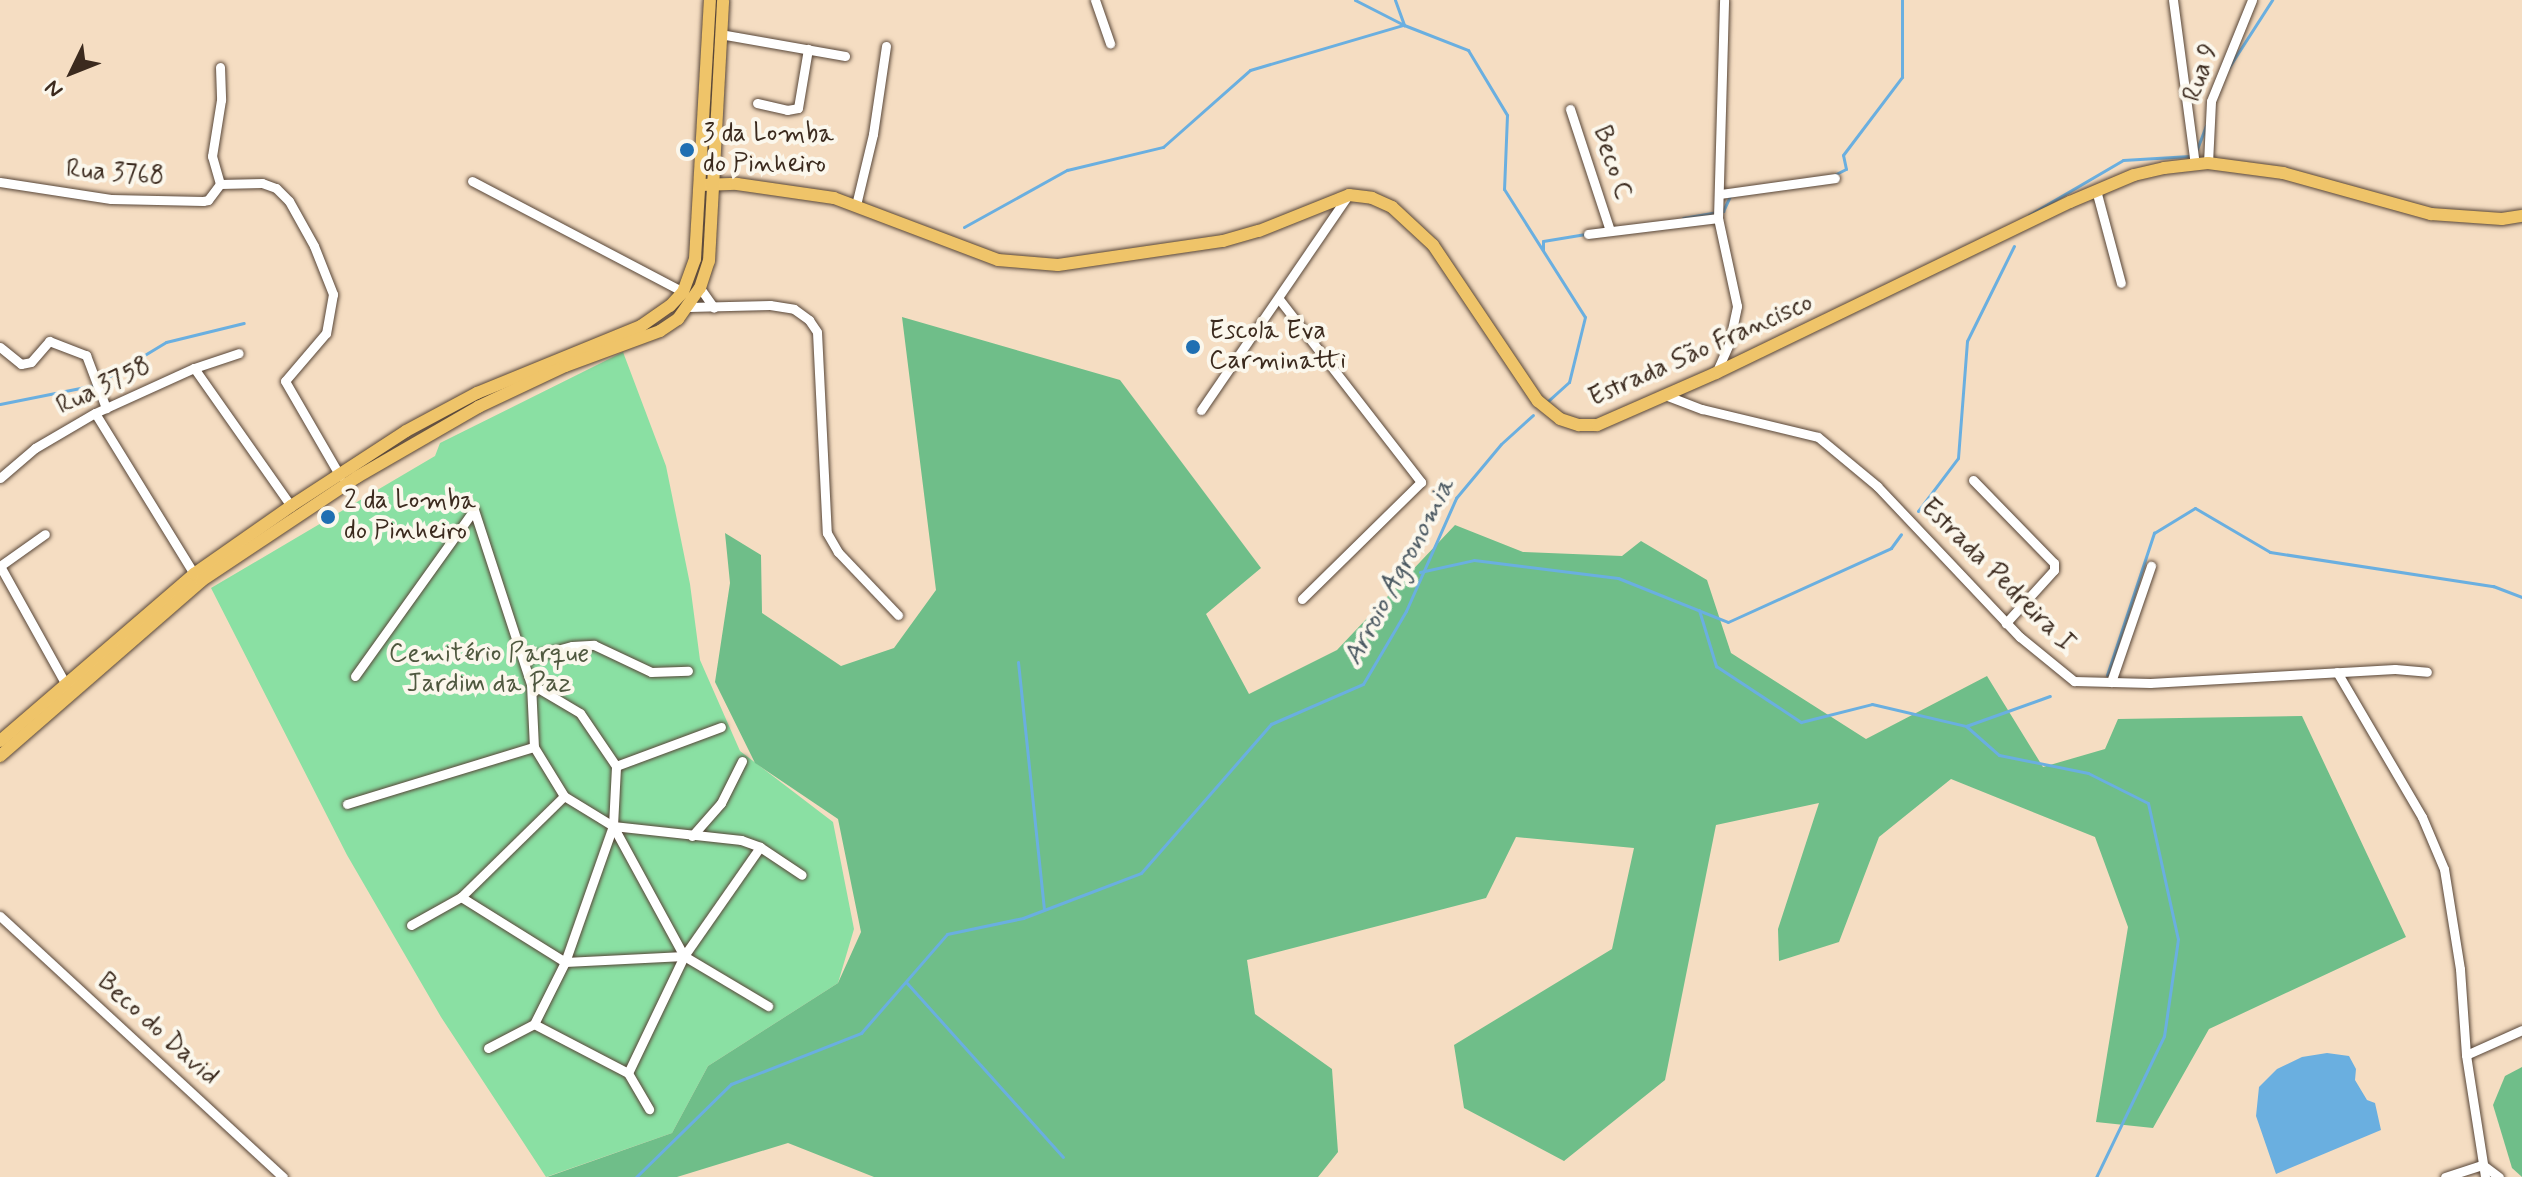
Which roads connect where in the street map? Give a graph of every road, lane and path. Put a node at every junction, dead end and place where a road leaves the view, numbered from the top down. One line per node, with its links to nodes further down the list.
1 (710, 0): 20 (main road)
2 (723, 0): 7 (main road)
3 (1095, 0): 8 (street)
4 (1724, 0): 22 (street)
5 (2173, 0): 15 (street)
6 (2252, 0): 15 (street, Rua 9)
7 (720, 34): 10 (street); 20 (main road)
8 (1110, 43)
9 (886, 46): 24 (street)
10 (808, 49): 11 (street); 13 (street)
11 (845, 56)
12 (220, 67): 19 (street)
13 (757, 103)
14 (1570, 109): 27 (street, Beco C)
15 (2198, 160): 21 (main road, Estrada São Francisco); 25 (main road, Estrada São Francisco)
16 (1835, 178): 22 (street)
17 (472, 181): 31 (street)
18 (0, 182): 19 (street, Rua 3768)
19 (220, 184): 47 (street)
20 (707, 184): 24 (main road); 30 (main road); 31 (main road)
21 (2096, 190): 29 (street); 38 (main road, Estrada São Francisco)
22 (1720, 194): 26 (street)
23 (1349, 195): 24 (main road); 32 (street); 39 (main road, Estrada São Francisco)
24 (856, 205)
25 (2522, 216)
26 (1718, 218): 27 (street); 38 (street)
27 (1610, 231): 28 (street)
28 (1588, 234)
29 (2121, 283)
30 (700, 288): 33 (main road); 34 (street)
31 (683, 292): 43 (main road)
32 (1279, 299): 41 (street); 55 (street)
33 (689, 307): 34 (street); 45 (main road)
34 (714, 308): 56 (street)
35 (0, 347): 40 (street)
36 (239, 353): 37 (street, Rua 3758)
37 (194, 368): 40 (street, Rua 3758); 50 (street)
38 (1716, 373): 39 (main road, Estrada São Francisco)
39 (1665, 395): 57 (street, Estrada Pedreira I)
40 (106, 408): 42 (street, Rua 3758)
41 (1201, 410)
42 (95, 413): 48 (street, Rua 3758); 54 (street)
43 (426, 421): 44 (main road); 45 (main road)
44 (406, 431): 46 (main road); 47 (main road)
45 (433, 436): 46 (main road)
46 (413, 448): 69 (main road)
47 (340, 476): 50 (main road)
48 (0, 478)
49 (1973, 480): 57 (street)
50 (291, 506): 54 (main road)
51 (45, 534): 52 (street)
52 (0, 566): 64 (street)
53 (2151, 566): 63 (street)
54 (194, 574): 64 (main road)
55 (1302, 599)
56 (898, 615)
57 (2006, 623): 63 (street, Estrada Pedreira I)
58 (524, 659): 59 (street); 62 (street); 65 (street)
59 (688, 671)
60 (2337, 672): 61 (street, Estrada Pedreira I); 63 (street, Estrada Pedreira I); 87 (street)
61 (2427, 672)
62 (355, 676)
63 (2111, 682)
64 (65, 683): 67 (main road)
65 (531, 684): 68 (street); 71 (street)
66 (721, 727): 71 (street)
67 (0, 741)
68 (534, 747): 72 (street); 73 (street)
69 (0, 756)
70 (742, 761): 75 (street)
71 (616, 766): 74 (street)
72 (564, 796): 74 (street); 78 (street)
73 (347, 804)
74 (613, 826): 75 (street); 81 (street); 82 (street)
75 (692, 836): 76 (street)
76 (760, 847): 77 (street); 81 (street)
77 (802, 875)
78 (461, 897): 80 (street); 82 (street)
79 (0, 916): 91 (street, Beco do David)
80 (411, 925)
81 (684, 956): 82 (street); 83 (street); 88 (street)
82 (565, 962): 84 (street)
83 (768, 1006)
84 (534, 1024): 86 (street); 88 (street)
85 (2522, 1030): 87 (street)
86 (488, 1048)
87 (2466, 1055): 90 (street)
88 (628, 1073): 89 (street)
89 (649, 1109)
90 (2483, 1165): 92 (street); 93 (street); 94 (street)
91 (283, 1177)
92 (2445, 1177)
93 (2485, 1177)
94 (2499, 1177)

